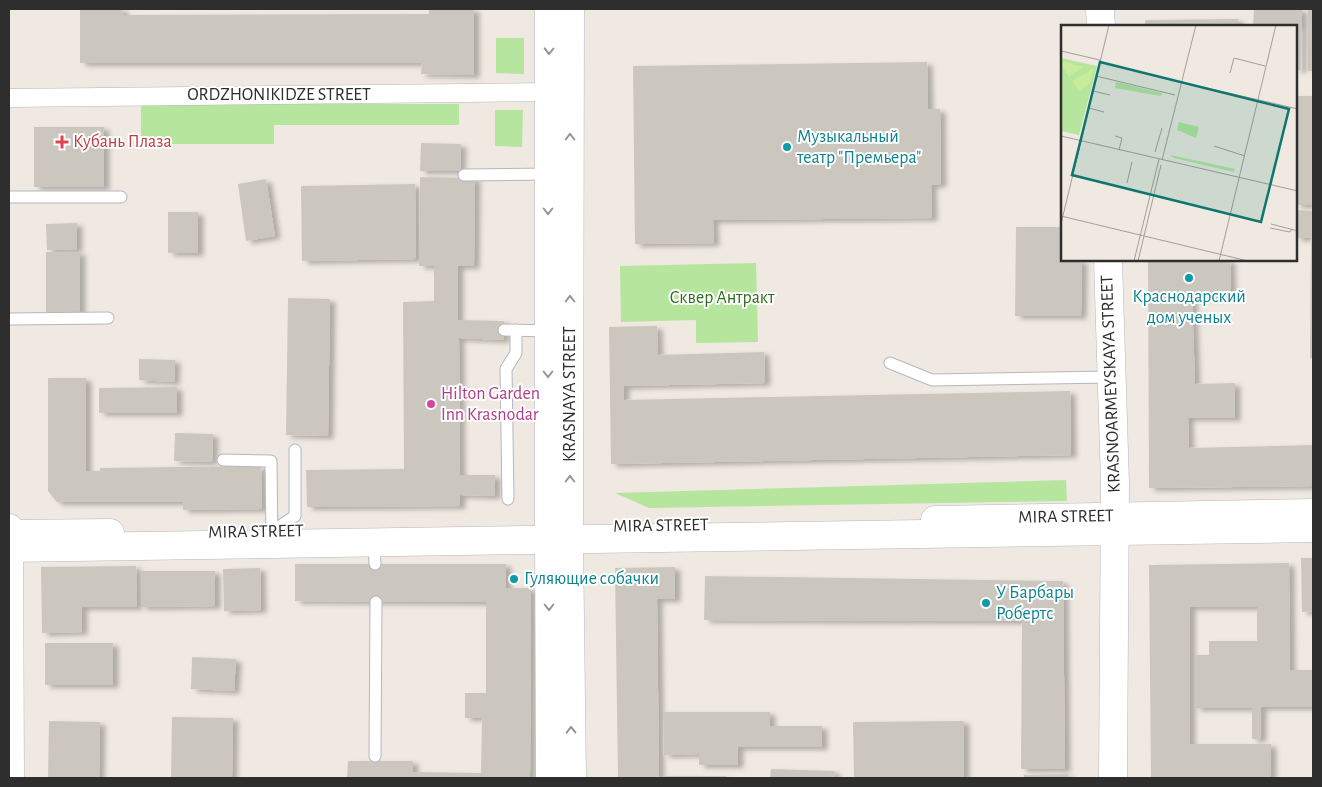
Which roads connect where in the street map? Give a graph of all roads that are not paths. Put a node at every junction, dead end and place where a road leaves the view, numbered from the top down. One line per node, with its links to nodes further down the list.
1 (549, 9): 5 (main road, KRASNAYA STREET, one-way to 5)
2 (570, 9): 27 (main road, KRASNAYA STREET, one-way to 2)
3 (1100, 9): 4 (main road)
4 (1101, 25)
5 (548, 92): 6 (street, ORDZHONIKIDZE STREET); 7 (main road, KRASNAYA STREET)
6 (9, 98)
7 (548, 174): 8 (lane); 16 (main road, KRASNAYA STREET, one-way to 16)
8 (464, 175)
9 (121, 197): 10 (lane)
10 (9, 198)
11 (1108, 261): 18 (main road, KRASNOARMEYSKAYA STREET)
12 (108, 318): 13 (lane)
13 (9, 319)
14 (504, 330): 15 (lane)
15 (516, 330): 16 (lane); 21 (lane)
16 (548, 332): 27 (main road, KRASNAYA STREET, one-way to 27)
17 (890, 363): 18 (lane)
18 (1111, 377): 23 (main road, KRASNOARMEYSKAYA STREET)
19 (295, 450): 28 (lane)
20 (223, 460): 28 (lane)
21 (508, 499)
22 (1313, 513): 23 (main road, MIRA STREET)
23 (1115, 524): 25 (main road, MIRA STREET); 27 (main road, MIRA STREET); 35 (main road, KRASNOARMEYSKAYA STREET)
24 (9, 528): 26 (main road)
25 (1313, 528)
26 (9, 534): 28 (main road, MIRA STREET); 29 (main road)
27 (559, 534): 28 (main road, MIRA STREET); 28 (main road, MIRA STREET); 33 (main road, KRASNAYA STREET, one-way to 33); 34 (main road, KRASNAYA STREET, one-way to 27)
28 (271, 538): 29 (main road, MIRA STREET)
29 (9, 548): 32 (main road)
30 (376, 602): 31 (lane)
31 (375, 756)
32 (10, 778)
33 (550, 778)
34 (572, 778)
35 (1113, 778)

